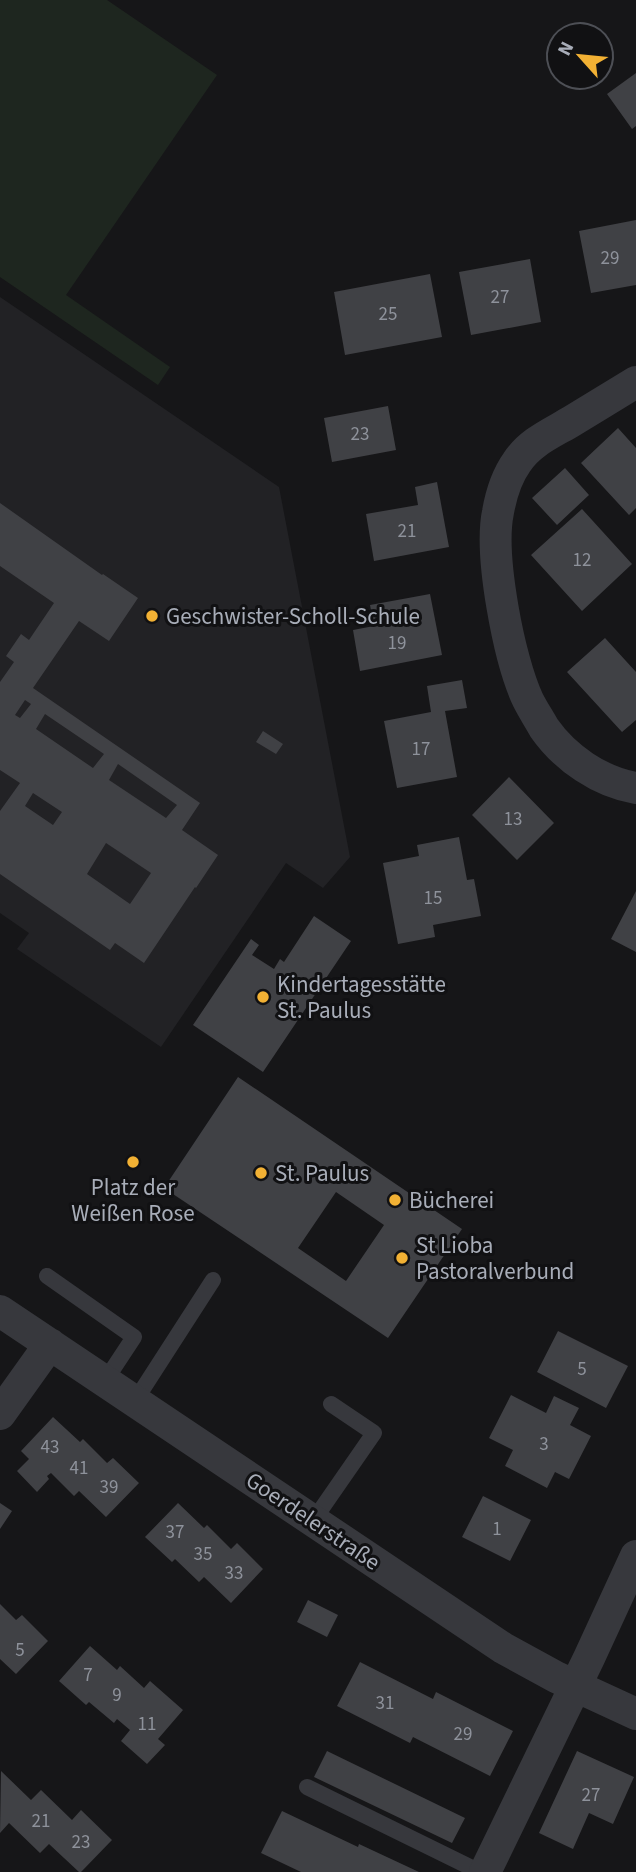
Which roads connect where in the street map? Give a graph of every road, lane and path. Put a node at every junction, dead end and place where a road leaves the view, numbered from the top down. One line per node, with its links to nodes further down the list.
1 (636, 382): 2 (street)
2 (636, 788)
3 (47, 1276): 7 (lane)
4 (213, 1280): 8 (lane)
5 (0, 1311): 6 (street, Goerdelerstraße)
6 (50, 1345): 7 (street, Goerdelerstraße); 10 (street)
7 (105, 1381): 8 (street, Goerdelerstraße)
8 (135, 1401): 11 (street, Goerdelerstraße)
9 (331, 1404): 11 (lane)
10 (0, 1413)
11 (313, 1521): 13 (street, Goerdelerstraße)
12 (636, 1556): 13 (street)
13 (575, 1686): 14 (street, Goerdelerstraße); 16 (street)
14 (636, 1714)
15 (307, 1787): 16 (lane)
16 (483, 1872)

